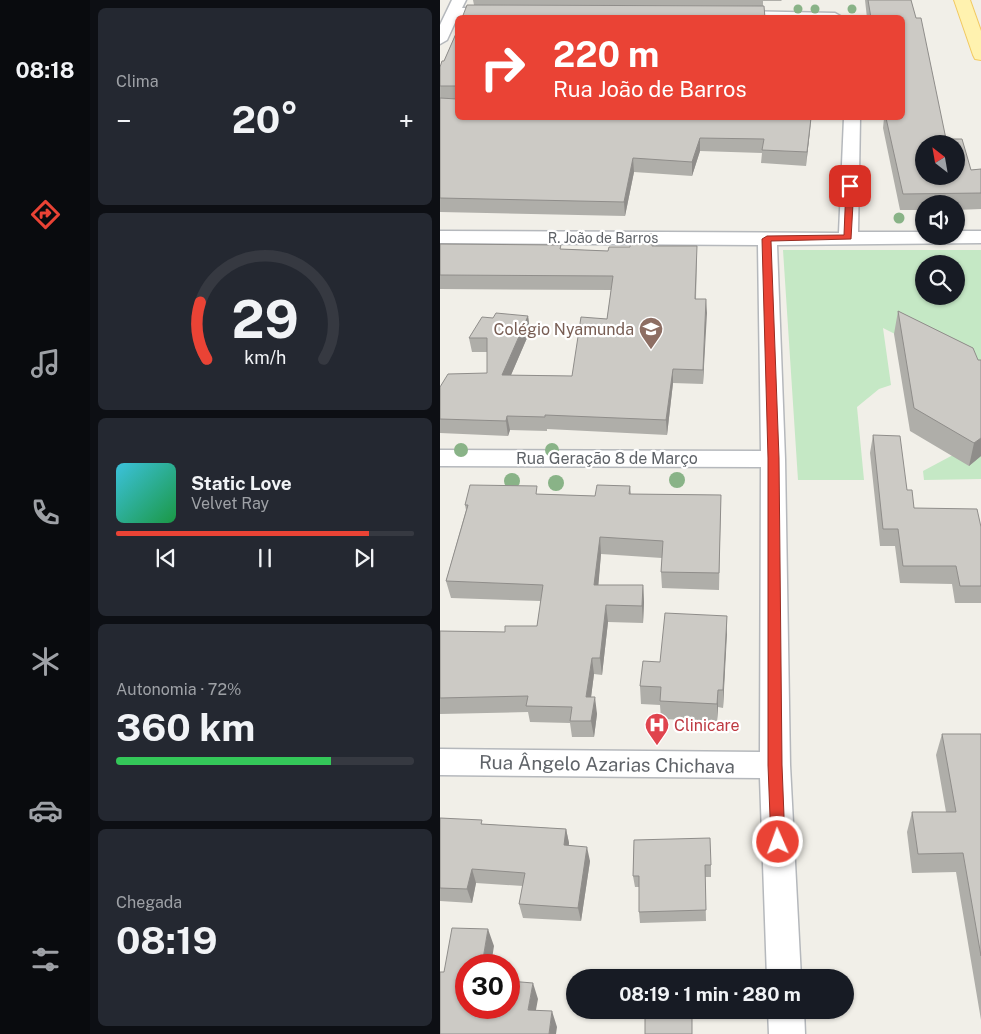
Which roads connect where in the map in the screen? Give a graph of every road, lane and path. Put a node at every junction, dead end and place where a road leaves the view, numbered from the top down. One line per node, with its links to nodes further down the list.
1 (833, 0): 5 (street)
2 (962, 0): 7 (main road)
3 (456, 6): 4 (street); 6 (street)
4 (512, 13)
5 (835, 15)
6 (440, 40)
7 (981, 55)
8 (852, 120): 11 (street)
9 (440, 237): 12 (street, R. João de Barros)
10 (981, 237): 11 (street, R. João de Barros)
11 (848, 238): 12 (street, R. João de Barros)
12 (767, 239): 14 (street)
13 (440, 458): 14 (street, Rua Geração 8 de Março)
14 (773, 458): 16 (street)
15 (440, 762): 16 (street, Rua Ângelo Azarias Chichava)
16 (775, 765): 17 (street)
17 (784, 969)
18 (786, 1019): 19 (street)
19 (787, 1034)

